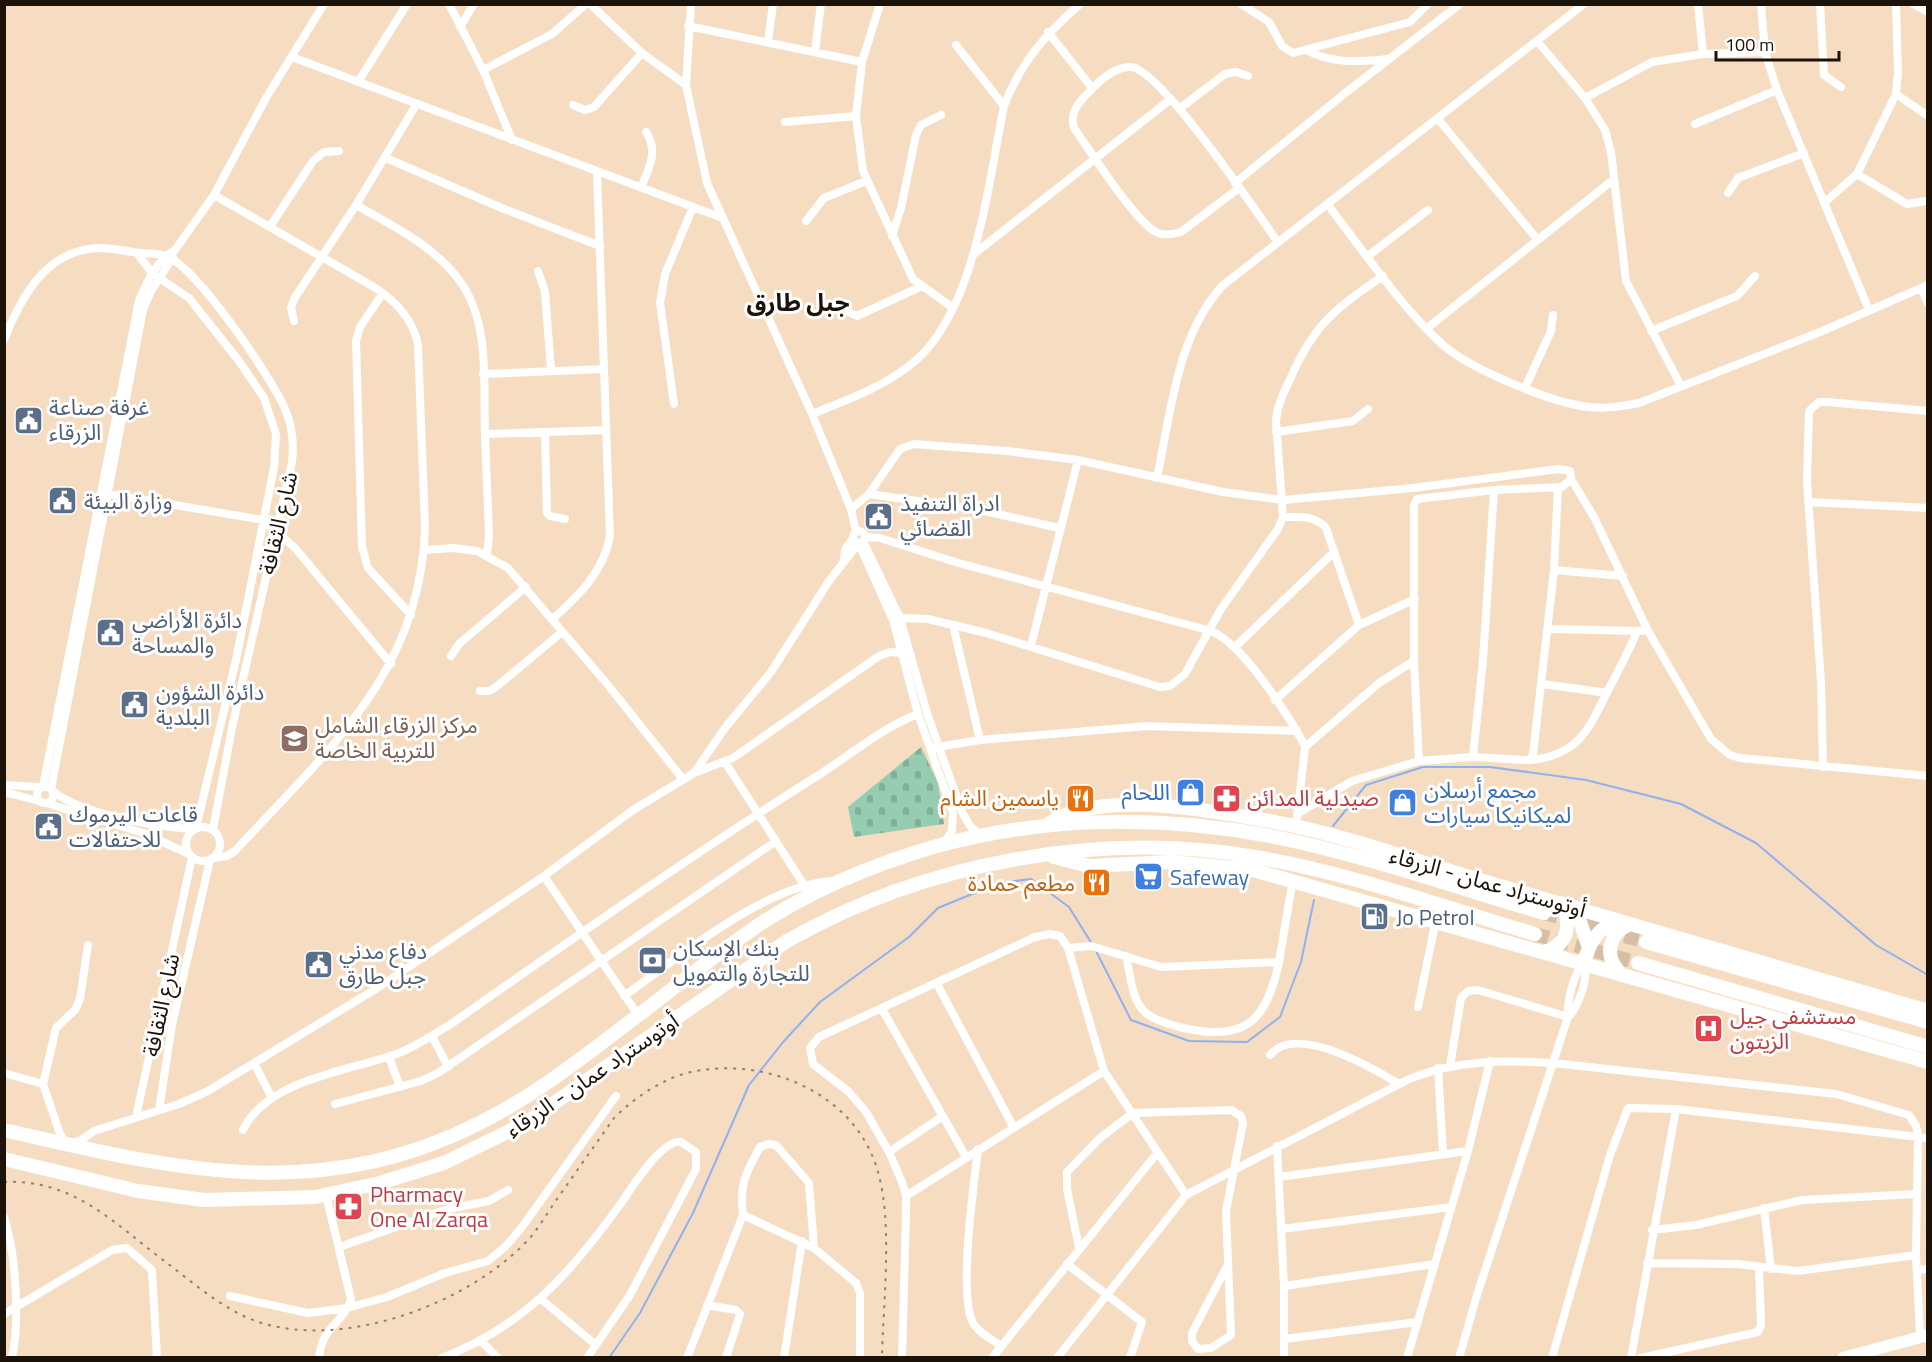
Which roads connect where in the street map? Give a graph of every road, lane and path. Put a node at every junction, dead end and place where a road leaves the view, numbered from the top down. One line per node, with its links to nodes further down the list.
1 (324, 4): 32 (street)
2 (407, 4): 37 (street)
3 (448, 4): 22 (street)
4 (474, 4): 22 (street)
5 (588, 4): 30 (street); 35 (street)
6 (691, 4): 21 (street)
7 (774, 4): 25 (street)
8 (821, 4): 28 (street)
9 (880, 4): 34 (street)
10 (1080, 4): 23 (street)
11 (1240, 4): 27 (street)
12 (1428, 4): 27 (street)
13 (1460, 4): 33 (street)
14 (1584, 4): 24 (street)
15 (1698, 4): 31 (street)
16 (1761, 4): 29 (street)
17 (1820, 4): 39 (street)
18 (1896, 4): 42 (street)
19 (1913, 4): 20 (street)
20 (1928, 12)
21 (688, 26): 25 (street); 38 (street)
22 (460, 27): 35 (street)
23 (1048, 32): 40 (street); 47 (street)
24 (1537, 41): 43 (street); 52 (street)
25 (768, 42): 28 (street)
26 (956, 45): 47 (street)
27 (1306, 50): 33 (street)
28 (815, 52): 34 (street)
29 (1765, 52): 31 (street); 41 (street)
30 (642, 53): 38 (street); 46 (street)
31 (1703, 54): 43 (street)
32 (292, 57): 37 (street); 68 (street)
33 (1389, 59): 65 (street)
34 (862, 62): 50 (street)
35 (483, 70): 56 (street)
36 (1248, 76): 48 (street)
37 (358, 82): 45 (street)
38 (686, 85): 75 (street)
39 (1841, 87)
40 (1092, 88): 44 (street); 60 (street)
41 (1777, 90): 54 (street); 58 (street)
42 (1896, 94): 51 (street); 62 (street)
43 (1585, 98): 63 (street)
44 (1171, 99): 48 (street); 60 (street)
45 (416, 105): 56 (street); 59 (street)
46 (573, 105)
47 (1005, 106): 83 (street)
48 (1179, 109): 65 (street)
49 (941, 115): 78 (street)
50 (856, 116): 53 (street); 64 (street)
51 (1928, 116)
52 (1438, 118): 71 (street); 79 (street)
53 (785, 122)
54 (1695, 124)
55 (646, 132): 66 (street)
56 (512, 140): 61 (street)
57 (339, 151): 77 (street)
58 (1804, 153): 67 (street); 70 (street)
59 (386, 158): 72 (street); 81 (street)
60 (1096, 159): 65 (street); 83 (street)
61 (597, 173): 66 (street); 81 (street)
62 (1857, 174): 69 (street); 70 (street)
63 (1613, 180): 79 (street); 101 (street)
64 (866, 181): 76 (street); 78 (street)
65 (1237, 186): 80 (street)
66 (640, 188): 73 (street)
67 (1728, 194)
68 (214, 195): 77 (street); 86 (street)
69 (1926, 201)
70 (1824, 203): 97 (street)
71 (1327, 204): 80 (street); 85 (street)
72 (356, 205): 84 (street); 105 (street)
73 (693, 207): 75 (street); 108 (street)
74 (1428, 210): 85 (street)
75 (720, 217): 111 (street)
76 (806, 221)
77 (271, 225): 84 (street)
78 (892, 236): 92 (street)
79 (1537, 239): 100 (street)
80 (1277, 241): 117 (street)
81 (600, 246): 103 (street)
82 (137, 253): 86 (street); 88 (street, شارع الثقافة); 102 (street)
83 (973, 254): 95 (street)
84 (322, 255): 93 (street); 99 (street)
85 (1368, 256): 89 (street)
86 (169, 258): 88 (street); 131 (street, شارع الثقافة)
87 (538, 271): 104 (street)
88 (156, 275): 121 (street); 129 (street, شارع الثقافة)
89 (1383, 276): 100 (street); 114 (street)
90 (1755, 276): 101 (street)
91 (1924, 286): 94 (street); 97 (street)
92 (920, 287): 95 (street); 96 (street)
93 (383, 293): 133 (street); 141 (street)
94 (1928, 303)
95 (953, 308): 111 (street)
96 (842, 309)
97 (1869, 310): 106 (street)
98 (1554, 315): 107 (street)
99 (294, 321)
100 (1426, 328): 107 (street)
101 (1651, 331): 106 (street)
102 (4, 340)
103 (604, 369): 104 (street); 112 (street)
104 (551, 370): 105 (street)
105 (483, 374): 115 (street)
106 (1681, 386): 107 (street)
107 (1526, 388)
108 (674, 405)
109 (1368, 409): 114 (street)
110 (1928, 411): 124 (street)
111 (812, 414): 126 (street)
112 (606, 430): 113 (street); 143 (street)
113 (545, 432): 115 (street); 128 (street)
114 (1276, 432): 123 (street)
115 (484, 434): 135 (street)
116 (1078, 460): 117 (street); 122 (street); 130 (street)
117 (1157, 478): 123 (street)
118 (1571, 479): 119 (street); 123 (street); 137 (street)
119 (1558, 487): 120 (street); 136 (street)
120 (1494, 490): 140 (street); 166 (street)
121 (105, 494): 129 (street); 175 (street)
122 (869, 494): 126 (street); 130 (street)
123 (1284, 500): 127 (street)
124 (1809, 502): 125 (street); 170 (street)
125 (1928, 508)
126 (851, 509): 132 (street)
127 (1283, 517): 134 (street); 147 (street)
128 (565, 519)
129 (262, 520): 131 (street); 183 (street, شارع الثقافة)
130 (1059, 528): 139 (street)
131 (275, 530): 156 (street); 184 (street, شارع الثقافة)
132 (859, 539): 139 (street); 142 (street); 153 (street); 171 (street)
133 (425, 550): 135 (street); 141 (street)
134 (1334, 552): 145 (street); 152 (street)
135 (487, 554): 138 (street)
136 (1554, 570): 137 (street); 146 (street)
137 (1623, 576): 150 (street)
138 (526, 587): 143 (street); 154 (street)
139 (1046, 587): 147 (street); 151 (street)
140 (1415, 599): 145 (street); 155 (street)
141 (411, 615): 156 (street)
142 (900, 618): 144 (street); 164 (street)
143 (553, 619): 149 (street)
144 (953, 625): 151 (street); 163 (street)
145 (1359, 625): 160 (street)
146 (1549, 629): 148 (street); 157 (street)
147 (1210, 631): 151 (street); 152 (street)
148 (1637, 631): 150 (street); 159 (street)
149 (562, 632): 158 (street); 173 (street)
150 (1648, 632): 170 (street)
151 (1031, 646)
152 (1235, 647): 160 (street)
153 (902, 653): 161 (street); 169 (street)
154 (451, 656)
155 (1414, 661): 165 (street); 168 (street)
156 (391, 664): 188 (street)
157 (1543, 684): 159 (street); 167 (street)
158 (480, 691)
159 (1607, 693): 167 (street)
160 (1275, 700): 162 (street)
161 (918, 714): 164 (street); 179 (street)
162 (1297, 731): 163 (street); 165 (street)
163 (980, 740): 164 (street)
164 (936, 747): 185 (street); 189 (street)
165 (1305, 747): 180 (street)
166 (1473, 757): 167 (street); 168 (street)
167 (1530, 760)
168 (1419, 761): 180 (street)
169 (725, 762): 171 (street); 179 (street)
170 (1823, 767): 172 (street)
171 (694, 773): 173 (street)
172 (1928, 776)
173 (682, 778): 193 (street)
174 (4, 785): 175 (street)
175 (47, 788): 177 (street); 177 (street); 183 (street)
176 (4, 792): 177 (street)
177 (43, 802): 190 (street)
178 (1175, 807): 180 (highway, أوتوستراد عمان - الزرقاء); 181 (highway); 182 (highway, أوتوستراد عمان - الزرقاء)
179 (758, 811): 186 (street); 201 (street)
180 (1297, 820): 196 (highway, أوتوستراد عمان - الزرقاء)
181 (1174, 823): 182 (highway, أوتوستراد عمان - الزرقاء); 198 (highway, أوتوستراد عمان - الزرقاء)
182 (1045, 826): 185 (highway, أوتوستراد عمان - الزرقاء)
183 (195, 828): 184 (street); 190 (street)
184 (213, 829): 187 (street)
185 (982, 837): 189 (highway, أوتوستراد عمان - الزرقاء)
186 (776, 842): 195 (street); 209 (street)
187 (221, 843): 188 (street); 192 (street)
188 (241, 844): 192 (street)
189 (940, 845): 195 (highway, أوتوستراد عمان - الزرقاء)
190 (191, 855): 192 (street); 245 (street, شارع الثقافة)
191 (1171, 855): 194 (highway, أوتوستراد عمان - الزرقاء); 202 (highway, أوتوستراد عمان - الزرقاء); 264 (highway, أوتوستراد عمان - الزرقاء)
192 (212, 859): 242 (street, شارع الثقافة)
193 (544, 876): 201 (street); 228 (street)
194 (1293, 879): 199 (highway, أوتوستراد عمان - الزرقاء); 210 (street)
195 (807, 890): 215 (street); 219 (highway, أوتوستراد عمان - الزرقاء)
196 (1561, 903): 197 (highway, أوتوستراد عمان - الزرقاء); 207 (highway)
197 (1575, 907): 200 (highway, أوتوستراد عمان - الزرقاء); 205 (highway)
198 (1544, 913)
199 (1436, 920): 207 (highway, أوتوستراد عمان - الزرقاء); 216 (street)
200 (1624, 922): 205 (highway); 213 (highway); 218 (highway, أوتوستراد عمان - الزرقاء)
201 (583, 931): 209 (street); 222 (street)
202 (1535, 934)
203 (1646, 942): 221 (highway)
204 (88, 945): 235 (street)
205 (1588, 945): 211 (highway)
206 (1068, 948): 208 (street); 214 (street); 233 (street)
207 (1545, 952): 211 (highway, أوتوستراد عمان - الزرقاء)
208 (1126, 956): 210 (street); 210 (street)
209 (602, 961): 215 (street); 231 (street)
210 (1279, 962)
211 (1584, 963): 213 (highway, أوتوستراد عمان - الزرقاء); 220 (street)
212 (1638, 963): 223 (highway)
213 (1621, 974): 227 (highway, أوتوستراد عمان - الزرقاء)
214 (937, 984): 217 (street); 246 (street)
215 (624, 996): 219 (street)
216 (1418, 1007)
217 (882, 1009): 244 (street); 255 (street)
218 (1928, 1011)
219 (638, 1015): 251 (highway, أوتوستراد عمان - الزرقاء)
220 (1568, 1017): 229 (street); 230 (street)
221 (1928, 1022)
222 (432, 1036): 225 (street); 231 (street)
223 (1928, 1047)
224 (1270, 1055): 236 (street)
225 (389, 1057): 237 (street); 239 (street)
226 (1490, 1061): 229 (street); 230 (street); 254 (street)
227 (1928, 1062)
228 (254, 1063): 239 (street); 242 (street)
229 (1553, 1063): 249 (street); 316 (street)
230 (1450, 1066): 232 (street)
231 (448, 1067): 237 (street)
232 (1438, 1068): 236 (street); 257 (street)
233 (1104, 1071): 243 (street); 246 (street)
234 (4, 1073): 235 (street)
235 (43, 1084): 251 (street)
236 (1399, 1084): 252 (street)
237 (400, 1087): 240 (street)
238 (616, 1096): 292 (street)
239 (272, 1098): 248 (street)
240 (335, 1104)
241 (1676, 1109): 249 (street); 272 (street); 317 (street)
242 (159, 1110): 245 (street)
243 (1133, 1113): 256 (street); 260 (street); 276 (street)
244 (943, 1116): 255 (street); 258 (street)
245 (136, 1117): 251 (street)
246 (1014, 1126): 253 (street)
247 (4, 1130): 251 (highway, أوتوستراد عمان - الزرقاء)
248 (243, 1130)
249 (1918, 1135): 250 (street); 263 (street)
250 (1928, 1138)
251 (67, 1144)
252 (1276, 1146): 260 (street); 261 (street)
253 (978, 1149): 258 (street); 299 (street)
254 (1468, 1150): 257 (street); 267 (street)
255 (890, 1152): 266 (street)
256 (1158, 1152): 265 (street); 276 (street)
257 (1443, 1153): 261 (street)
258 (966, 1157): 266 (street)
259 (4, 1159): 264 (highway, أوتوستراد عمان - الزرقاء)
260 (1233, 1171): 265 (street); 282 (street)
261 (1279, 1177): 271 (street)
262 (508, 1190): 274 (street)
263 (1916, 1194): 268 (street); 277 (street)
264 (326, 1195): 274 (street)
265 (1186, 1195): 287 (street)
266 (906, 1196): 310 (street)
267 (1451, 1207): 271 (street); 280 (street)
268 (1764, 1208): 272 (street); 283 (street)
269 (743, 1215): 273 (street); 275 (street); 291 (street)
270 (4, 1217): 290 (street)
271 (1282, 1229): 286 (street)
272 (1652, 1230): 278 (street)
273 (802, 1241): 275 (street); 308 (street)
274 (339, 1247): 292 (street)
275 (814, 1248): 309 (street)
276 (1079, 1248): 279 (street)
277 (1916, 1255): 283 (street); 285 (street)
278 (1647, 1263): 281 (street); 318 (street)
279 (1067, 1264): 287 (street); 299 (street)
280 (1435, 1264): 286 (street); 294 (street)
281 (1759, 1267): 283 (street); 319 (street)
282 (1226, 1268): 282 (street)
283 (1771, 1269)
284 (1928, 1269): 285 (street)
285 (1917, 1270): 295 (street)
286 (1284, 1286): 296 (street)
287 (1107, 1293): 312 (street); 313 (street)
288 (230, 1296): 292 (street)
289 (541, 1299): 297 (street); 298 (street); 298 (street)
290 (17, 1304): 293 (street); 300 (street); 301 (street)
291 (707, 1305): 306 (street); 307 (street)
292 (347, 1308): 302 (street)
293 (4, 1314)
294 (1418, 1322): 296 (street); 315 (street)
295 (1925, 1338): 320 (main road); 321 (main road)
296 (1284, 1339): 314 (street)
297 (480, 1340): 303 (street); 304 (street)
298 (596, 1345): 305 (street)
299 (1002, 1346): 311 (street)
300 (12, 1358)
301 (157, 1358)
302 (319, 1358)
303 (442, 1358)
304 (498, 1358)
305 (587, 1358)
306 (687, 1358)
307 (726, 1358)
308 (784, 1358)
309 (860, 1358)
310 (902, 1358)
311 (992, 1358)
312 (1057, 1358)
313 (1130, 1358)
314 (1284, 1358)
315 (1407, 1358)
316 (1459, 1358)
317 (1552, 1358)
318 (1631, 1358)
319 (1641, 1358)
320 (1843, 1358)
321 (1873, 1358)

